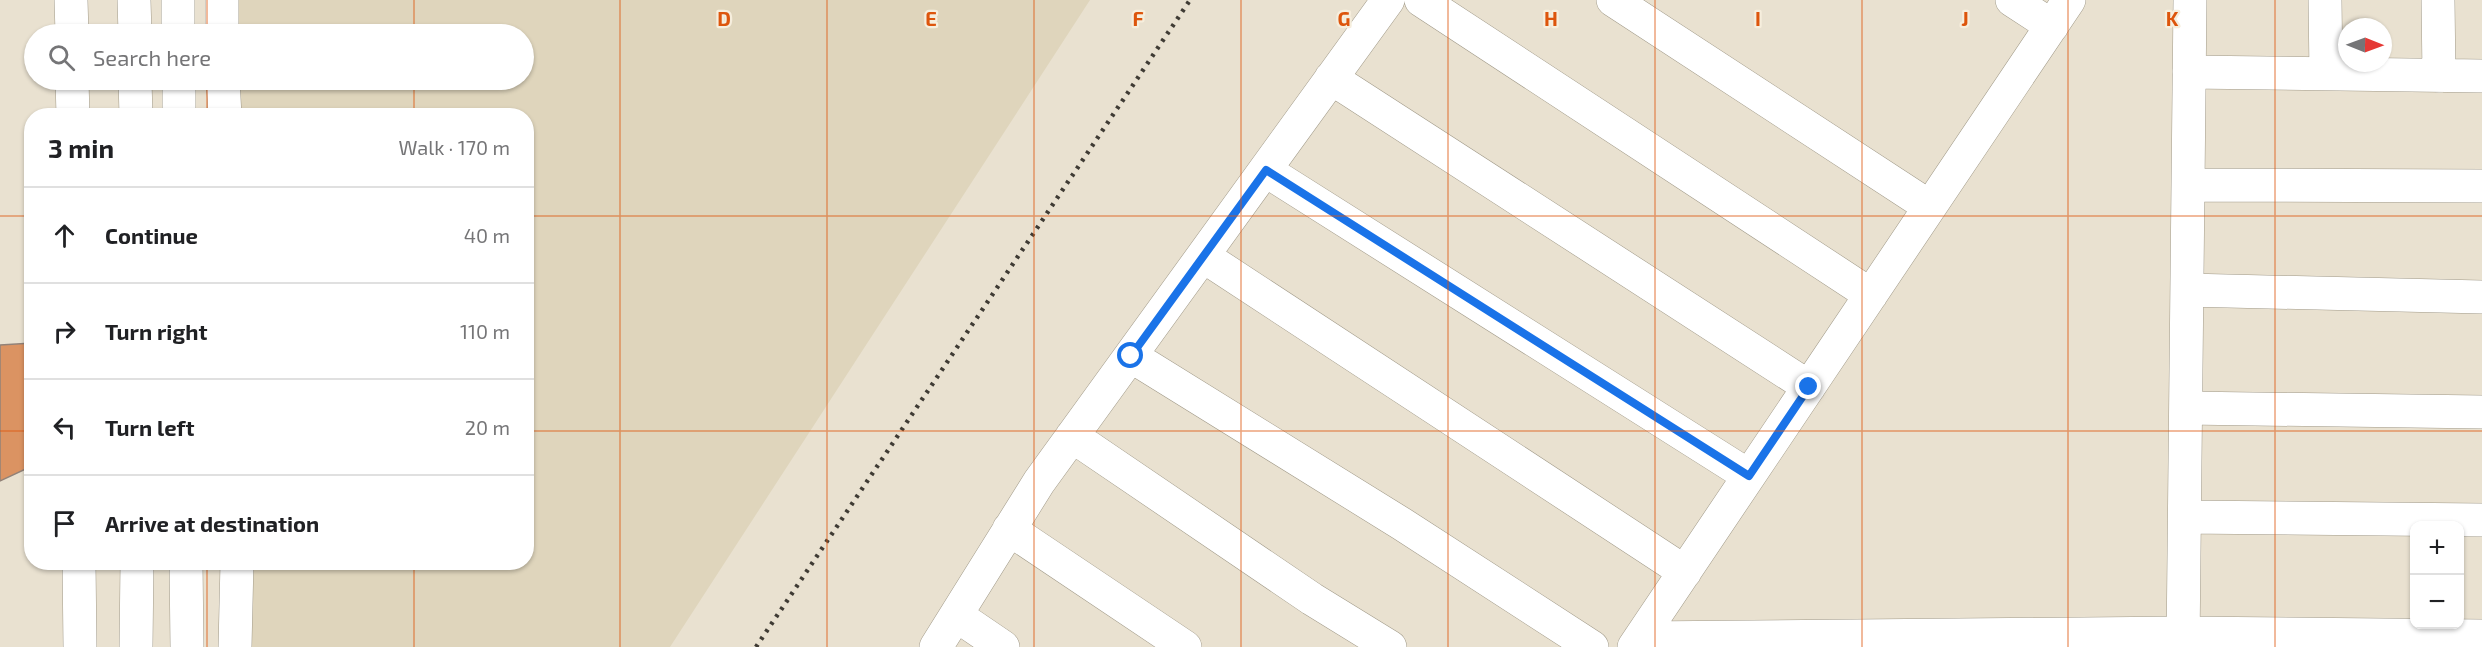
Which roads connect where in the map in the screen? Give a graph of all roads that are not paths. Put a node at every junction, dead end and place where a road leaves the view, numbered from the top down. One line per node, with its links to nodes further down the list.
1 (71, 0): 13 (main road)
2 (134, 0): 14 (main road)
3 (178, 0): 15 (main road)
4 (222, 0): 16 (main road)
5 (1388, 0): 21 (main road)
6 (1420, 0): 36 (main road)
7 (1613, 0): 33 (main road)
8 (2012, 0): 12 (main road)
9 (2190, 0): 17 (main road)
10 (2325, 0): 18 (main road)
11 (2438, 0): 19 (main road)
12 (2060, 13): 33 (main road)
13 (72, 24)
14 (135, 24)
15 (178, 24)
16 (222, 24)
17 (2189, 72): 18 (main road); 31 (main road)
18 (2326, 74): 19 (main road)
19 (2439, 75): 20 (main road)
20 (2482, 76)
21 (1331, 78): 30 (main road); 39 (main road)
22 (72, 90): 26 (main road)
23 (135, 90): 27 (main road)
24 (179, 90): 28 (main road)
25 (224, 90): 29 (main road)
26 (73, 108)
27 (136, 108)
28 (179, 108)
29 (225, 108)
30 (1266, 170): 34 (main road); 43 (main road)
31 (2188, 185): 32 (main road); 35 (main road)
32 (2482, 186)
33 (1930, 207): 36 (main road)
34 (1203, 256): 38 (main road); 51 (main road)
35 (2187, 290): 37 (main road); 40 (main road)
36 (1871, 295): 39 (main road)
37 (2482, 297)
38 (1131, 356): 42 (main road); 67 (main road)
39 (1809, 387): 43 (main road)
40 (2186, 408): 41 (main road); 44 (main road)
41 (2482, 412)
42 (1072, 436): 46 (main road); 66 (main road)
43 (1749, 476): 51 (main road)
44 (2185, 517): 45 (main road); 54 (main road)
45 (2482, 520)
46 (1009, 529): 52 (main road); 65 (main road)
47 (79, 570): 59 (main road)
48 (137, 570): 60 (main road)
49 (186, 570): 61 (main road)
50 (237, 570): 62 (main road)
51 (1685, 572): 58 (main road)
52 (956, 615): 63 (main road); 64 (main road)
53 (2482, 636): 54 (main road)
54 (2183, 640): 56 (main road)
55 (1928, 641): 56 (main road); 57 (main road)
56 (2057, 641)
57 (1808, 642): 58 (main road)
58 (1637, 643)
59 (80, 647)
60 (136, 647)
61 (188, 647)
62 (235, 647)
63 (936, 647)
64 (1003, 647)
65 (1185, 647)
66 (1390, 647)
67 (1592, 647)

